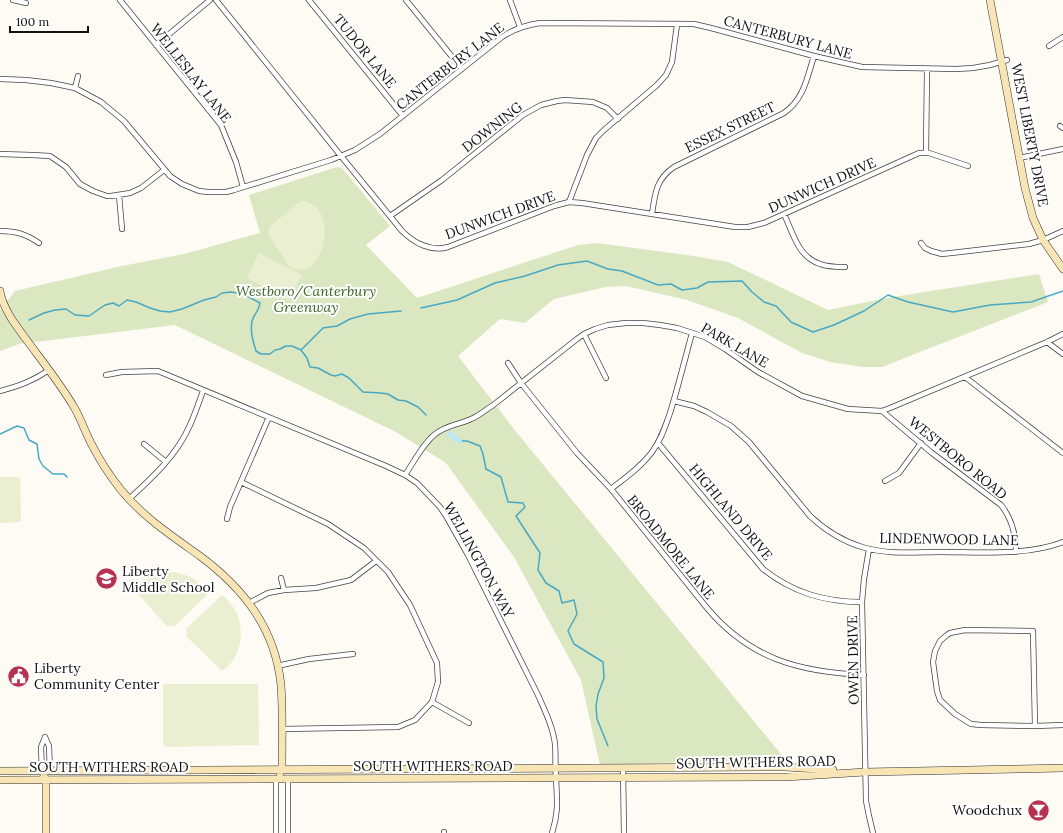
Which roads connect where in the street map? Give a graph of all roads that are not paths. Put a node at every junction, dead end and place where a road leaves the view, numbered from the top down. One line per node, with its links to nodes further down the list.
1 (13, 0): 9 (street)
2 (120, 0): 13 (street, WELLESLAY LANE)
3 (210, 0): 13 (street)
4 (216, 0): 27 (street, DUNWICH DRIVE)
5 (310, 0): 22 (street, TUDOR LANE)
6 (406, 0): 17 (street)
7 (510, 0): 11 (street)
8 (990, 0): 16 (main road, WEST LIBERTY DRIVE)
9 (26, 3)
10 (677, 25): 11 (street, CANTERBURY LANE); 15 (street, CANTERBURY LANE); 23 (street)
11 (520, 27): 17 (street, CANTERBURY LANE)
12 (1063, 37): 14 (street)
13 (156, 45): 31 (street, WELLESLAY LANE)
14 (1049, 46)
15 (814, 56): 18 (street, CANTERBURY LANE); 34 (street, ESSEX STREET)
16 (1004, 61): 18 (street, CANTERBURY LANE); 28 (main road, WEST LIBERTY DRIVE)
17 (462, 69): 22 (street, CANTERBURY LANE)
18 (928, 69): 25 (street)
19 (78, 76): 21 (street)
20 (0, 79): 21 (street, CANTERBURY LANE)
21 (75, 88): 30 (street, CANTERBURY LANE)
22 (403, 116): 27 (street, CANTERBURY LANE)
23 (618, 119): 33 (street); 36 (street, DOWNING)
24 (1063, 149): 28 (street)
25 (926, 152): 29 (street); 35 (street, DUNWICH DRIVE)
26 (0, 154): 32 (street)
27 (341, 156): 31 (street, CANTERBURY LANE); 36 (street, DUNWICH DRIVE)
28 (1019, 158): 40 (main road, WEST LIBERTY DRIVE)
29 (968, 166)
30 (164, 170): 31 (street, CANTERBURY LANE); 32 (street)
31 (243, 187)
32 (119, 195): 37 (street)
33 (570, 202): 34 (street, DUNWICH DRIVE); 36 (street, DUNWICH DRIVE)
34 (652, 214): 35 (street, DUNWICH DRIVE)
35 (784, 214): 43 (street)
36 (390, 216)
37 (122, 229)
38 (0, 231): 41 (street)
39 (1063, 231): 40 (street)
40 (1043, 240): 42 (street); 44 (main road, WEST LIBERTY DRIVE)
41 (39, 243)
42 (921, 243)
43 (845, 267)
44 (1063, 269)
45 (0, 291): 52 (main road)
46 (692, 333): 47 (street, PARK LANE); 59 (street); 60 (street, PARK LANE)
47 (584, 334): 55 (street); 56 (street, PARK LANE)
48 (1063, 334): 49 (street, PARK LANE)
49 (1047, 342): 50 (street); 54 (street, PARK LANE)
50 (1063, 354)
51 (508, 363): 56 (street, BROADMORE LANE)
52 (49, 370): 57 (street); 71 (main road)
53 (106, 375): 58 (street, WELLINGTON WAY)
54 (965, 377): 60 (street, PARK LANE); 65 (street)
55 (606, 378)
56 (521, 383): 67 (street, PARK LANE); 70 (street, BROADMORE LANE)
57 (0, 391)
58 (203, 391): 61 (street, WELLINGTON WAY); 66 (street)
59 (674, 401): 62 (street); 74 (street, LINDENWOOD LANE)
60 (882, 411): 64 (street, WESTBORO ROAD)
61 (269, 417): 67 (street, WELLINGTON WAY); 69 (street)
62 (658, 443): 70 (street); 79 (street, HIGHLAND DRIVE)
63 (144, 444): 66 (street)
64 (921, 444): 68 (street); 75 (street, WESTBORO ROAD)
65 (1063, 453)
66 (166, 462): 71 (street)
67 (405, 475): 92 (street, WELLINGTON WAY)
68 (885, 481)
69 (241, 482): 72 (street); 76 (street)
70 (611, 490): 83 (street, BROADMORE LANE)
71 (129, 499): 80 (main road)
72 (227, 519)
73 (1063, 542): 75 (street, LINDENWOOD LANE)
74 (869, 549): 75 (street, LINDENWOOD LANE); 79 (street, OWEN DRIVE)
75 (1016, 552)
76 (376, 561): 78 (street); 84 (street)
77 (281, 578): 78 (street)
78 (284, 590): 80 (street)
79 (862, 602): 83 (street, OWEN DRIVE)
80 (249, 603): 82 (main road)
81 (353, 654): 82 (street)
82 (277, 666): 88 (main road)
83 (864, 675): 96 (street, OWEN DRIVE)
84 (432, 702): 85 (street); 88 (street)
85 (469, 723)
86 (1063, 725): 87 (street)
87 (1035, 726): 87 (street)
88 (282, 729): 91 (main road)
89 (623, 768): 92 (main road, SOUTH WITHERS ROAD); 96 (main road, SOUTH WITHERS ROAD); 98 (street)
90 (1063, 768): 96 (main road, SOUTH WITHERS ROAD)
91 (282, 769): 92 (main road, SOUTH WITHERS ROAD); 95 (main road, SOUTH WITHERS ROAD); 101 (main road); 102 (main road)
92 (556, 769): 97 (street, WELLINGTON WAY)
93 (0, 771): 94 (main road, SOUTH WITHERS ROAD)
94 (42, 771): 95 (main road, SOUTH WITHERS ROAD); 95 (street); 100 (main road)
95 (50, 771): 100 (main road)
96 (865, 772): 98 (main road, SOUTH WITHERS ROAD); 108 (street, OWEN DRIVE)
97 (556, 778): 98 (main road, SOUTH WITHERS ROAD); 102 (main road, SOUTH WITHERS ROAD); 106 (street, WELLINGTON WAY)
98 (623, 778): 107 (street)
99 (0, 780): 100 (main road, SOUTH WITHERS ROAD)
100 (46, 780): 101 (main road, SOUTH WITHERS ROAD); 103 (main road)
101 (276, 780): 102 (main road, SOUTH WITHERS ROAD); 104 (street)
102 (288, 780): 105 (street)
103 (46, 833)
104 (276, 833)
105 (288, 833)
106 (552, 833)
107 (624, 833)
108 (873, 833)

